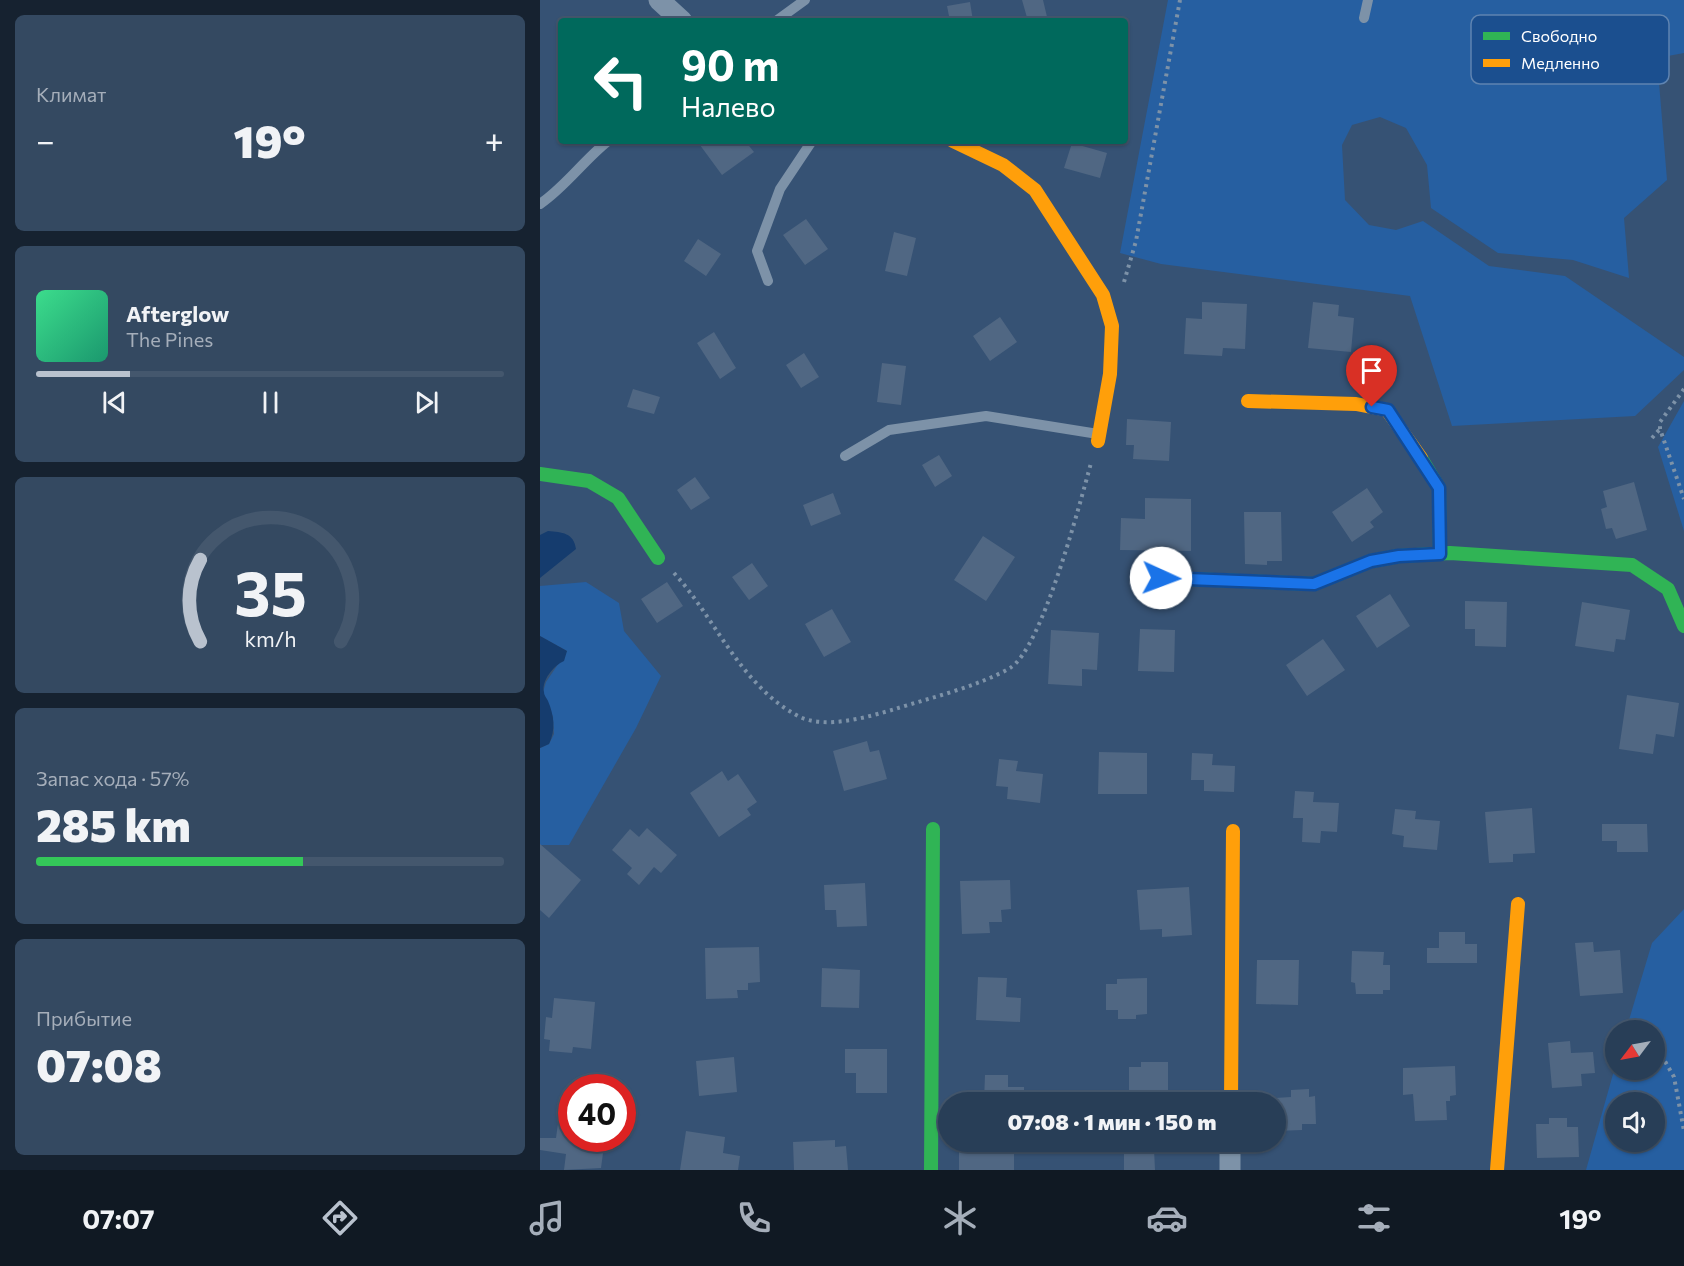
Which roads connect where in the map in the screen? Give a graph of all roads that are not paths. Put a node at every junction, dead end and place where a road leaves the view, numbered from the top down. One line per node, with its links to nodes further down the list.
1 (659, 0): 4 (street)
2 (805, 0): 5 (lane)
3 (1368, 0): 6 (lane)
4 (679, 18)
5 (780, 18)
6 (1364, 18)
7 (604, 144): 10 (lane)
8 (810, 144): 11 (lane)
9 (959, 144): 13 (street)
10 (540, 204)
11 (768, 281)
12 (1248, 401): 16 (street)
13 (1098, 438): 14 (lane)
14 (845, 456)
15 (540, 474): 17 (street)
16 (1440, 554): 18 (street); 19 (street)
17 (658, 558)
18 (1140, 577)
19 (1684, 626)
20 (933, 829): 25 (street)
21 (1233, 831): 23 (street)
22 (1518, 904): 27 (street)
23 (1231, 1092)
24 (1230, 1152): 26 (street)
25 (931, 1170)
26 (1230, 1170)
27 (1497, 1170)

